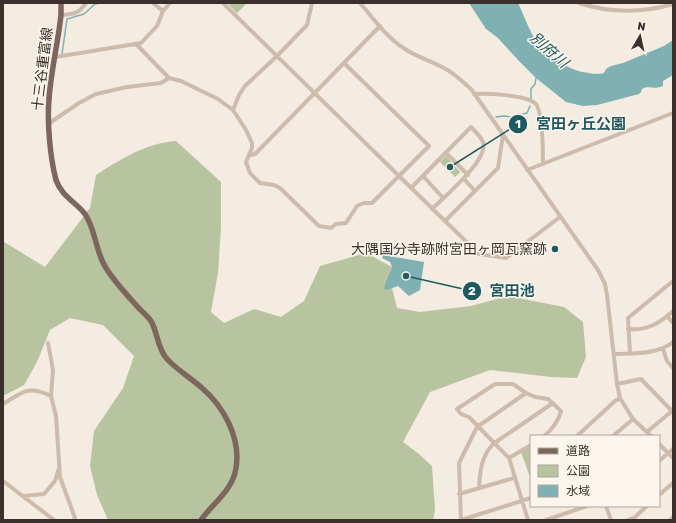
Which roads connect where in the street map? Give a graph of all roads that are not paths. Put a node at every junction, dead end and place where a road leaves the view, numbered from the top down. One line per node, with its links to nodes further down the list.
1 (61, 3): 11 (main road, 十三谷重富線)
2 (86, 3): 11 (street)
3 (153, 3): 10 (street)
4 (170, 3): 10 (street)
5 (222, 3): 14 (street)
6 (312, 3): 14 (street)
7 (360, 3): 12 (street)
8 (579, 3): 9 (street)
9 (673, 4)
10 (162, 11): 13 (street)
11 (61, 15): 15 (main road, 十三谷重富線)
12 (380, 26): 16 (street); 19 (street)
13 (137, 45): 15 (street); 17 (street)
14 (277, 56): 18 (street); 20 (street)
15 (56, 57): 22 (main road, 十三谷重富線)
16 (344, 63): 18 (street); 29 (street)
17 (169, 78): 20 (street); 22 (street)
18 (314, 93): 25 (street); 29 (street)
19 (474, 94): 23 (street); 26 (street)
20 (233, 110): 25 (street)
21 (673, 114): 26 (street)
22 (48, 124): 85 (main road, 十三谷重富線)
23 (503, 135): 27 (street); 33 (street)
24 (446, 153): 28 (street); 28 (street); 30 (street)
25 (250, 155): 29 (street)
26 (543, 164): 27 (street)
27 (527, 170): 36 (street)
28 (468, 175): 31 (street)
29 (399, 176): 32 (street)
30 (424, 176): 32 (street); 34 (street)
31 (464, 178): 33 (street); 34 (street)
32 (411, 188): 35 (street)
33 (475, 191): 37 (street)
34 (443, 198): 35 (street)
35 (432, 209): 37 (street)
36 (560, 217): 37 (street); 47 (street)
37 (445, 221)
38 (673, 281): 42 (street)
39 (673, 311): 40 (street)
40 (667, 316): 41 (street); 42 (street)
41 (673, 323)
42 (628, 329): 46 (street)
43 (673, 342): 45 (street)
44 (48, 343): 51 (street)
45 (662, 349): 46 (street); 48 (street)
46 (630, 353): 47 (street)
47 (614, 354): 49 (street)
48 (673, 368)
49 (617, 384): 52 (street); 60 (street)
50 (526, 393): 53 (street); 56 (street); 56 (street)
51 (51, 396): 54 (street); 69 (street)
52 (620, 398): 55 (street); 58 (street)
53 (554, 403): 57 (street); 61 (street)
54 (3, 404)
55 (633, 418): 59 (street); 60 (street)
56 (477, 427): 61 (street); 74 (street)
57 (545, 435)
58 (578, 435)
59 (614, 435)
60 (650, 435)
61 (493, 444): 66 (street); 73 (street)
62 (660, 445): 65 (street)
63 (530, 446): 66 (street)
64 (673, 449): 65 (street)
65 (668, 453): 67 (street); 68 (street)
66 (509, 458): 70 (street)
67 (673, 458)
68 (660, 460)
69 (59, 467): 76 (street); 84 (street)
70 (514, 478): 73 (street); 78 (street)
71 (3, 481): 76 (street)
72 (673, 483): 75 (street)
73 (479, 488): 74 (street)
74 (459, 494): 86 (street)
75 (660, 494)
76 (22, 496): 83 (street)
77 (530, 498): 78 (street)
78 (522, 501): 86 (street); 87 (street)
79 (584, 507): 88 (street)
80 (606, 507): 89 (street)
81 (646, 507): 90 (street)
82 (673, 517): 91 (street)
83 (54, 520)
84 (74, 520)
85 (201, 520)
86 (461, 520)
87 (528, 520)
88 (546, 520)
89 (611, 520)
90 (628, 520)
91 (670, 520)

